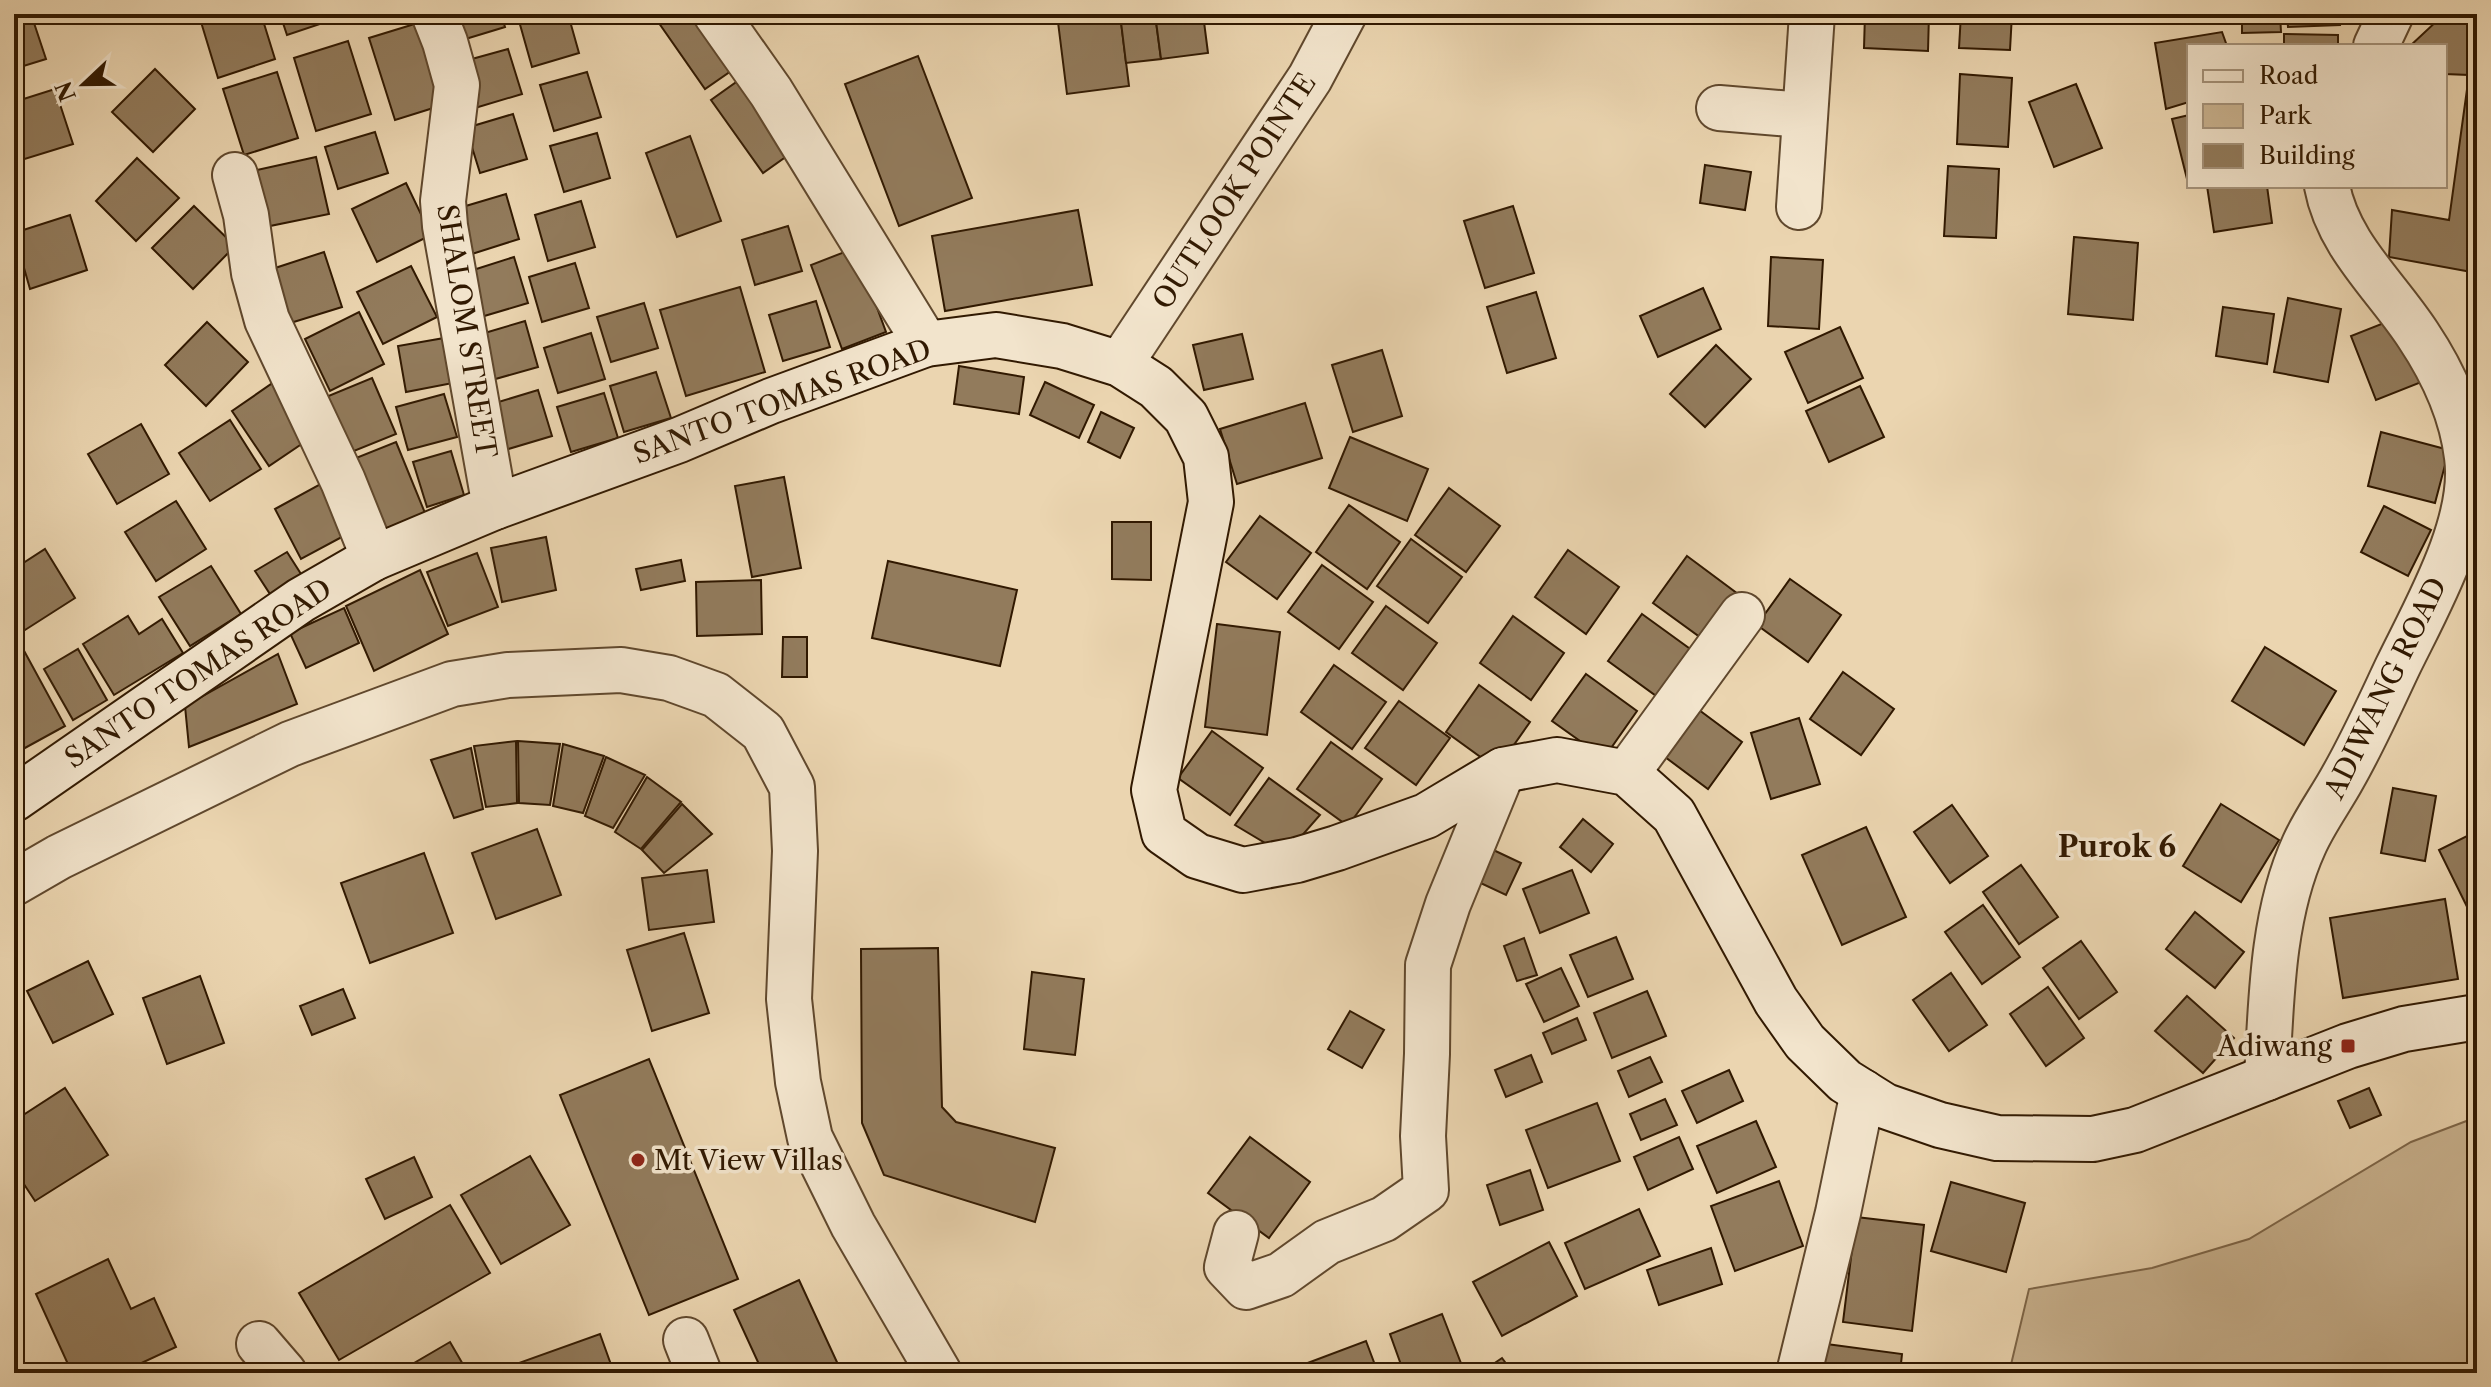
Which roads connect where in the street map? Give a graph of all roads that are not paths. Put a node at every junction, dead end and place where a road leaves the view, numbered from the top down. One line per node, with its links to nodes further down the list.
1 (434, 14): 14 (street, SHALOM STREET)
2 (716, 14): 12 (street)
3 (1344, 14): 13 (street, OUTLOOK POINTE)
4 (1812, 14): 8 (street)
5 (2391, 14): 6 (street)
6 (2377, 44)
7 (1719, 108): 8 (street)
8 (1803, 115): 11 (street)
9 (235, 175): 15 (street)
10 (2327, 188): 22 (street, ADIWANG ROAD)
11 (1799, 207)
12 (926, 344): 13 (street, SANTO TOMAS ROAD); 14 (street, SANTO TOMAS ROAD)
13 (1120, 364): 17 (street, SANTO TOMAS ROAD)
14 (495, 507): 15 (street, SANTO TOMAS ROAD)
15 (374, 558): 19 (street, SANTO TOMAS ROAD)
16 (1742, 615): 18 (street)
17 (1503, 770): 18 (street, SANTO TOMAS ROAD); 24 (street)
18 (1627, 773): 23 (street)
19 (14, 799)
20 (14, 883): 25 (street)
21 (2477, 1017): 22 (street)
22 (2267, 1078): 23 (street)
23 (1863, 1092): 26 (street)
24 (1236, 1233)
25 (939, 1373)
26 (1799, 1373)

